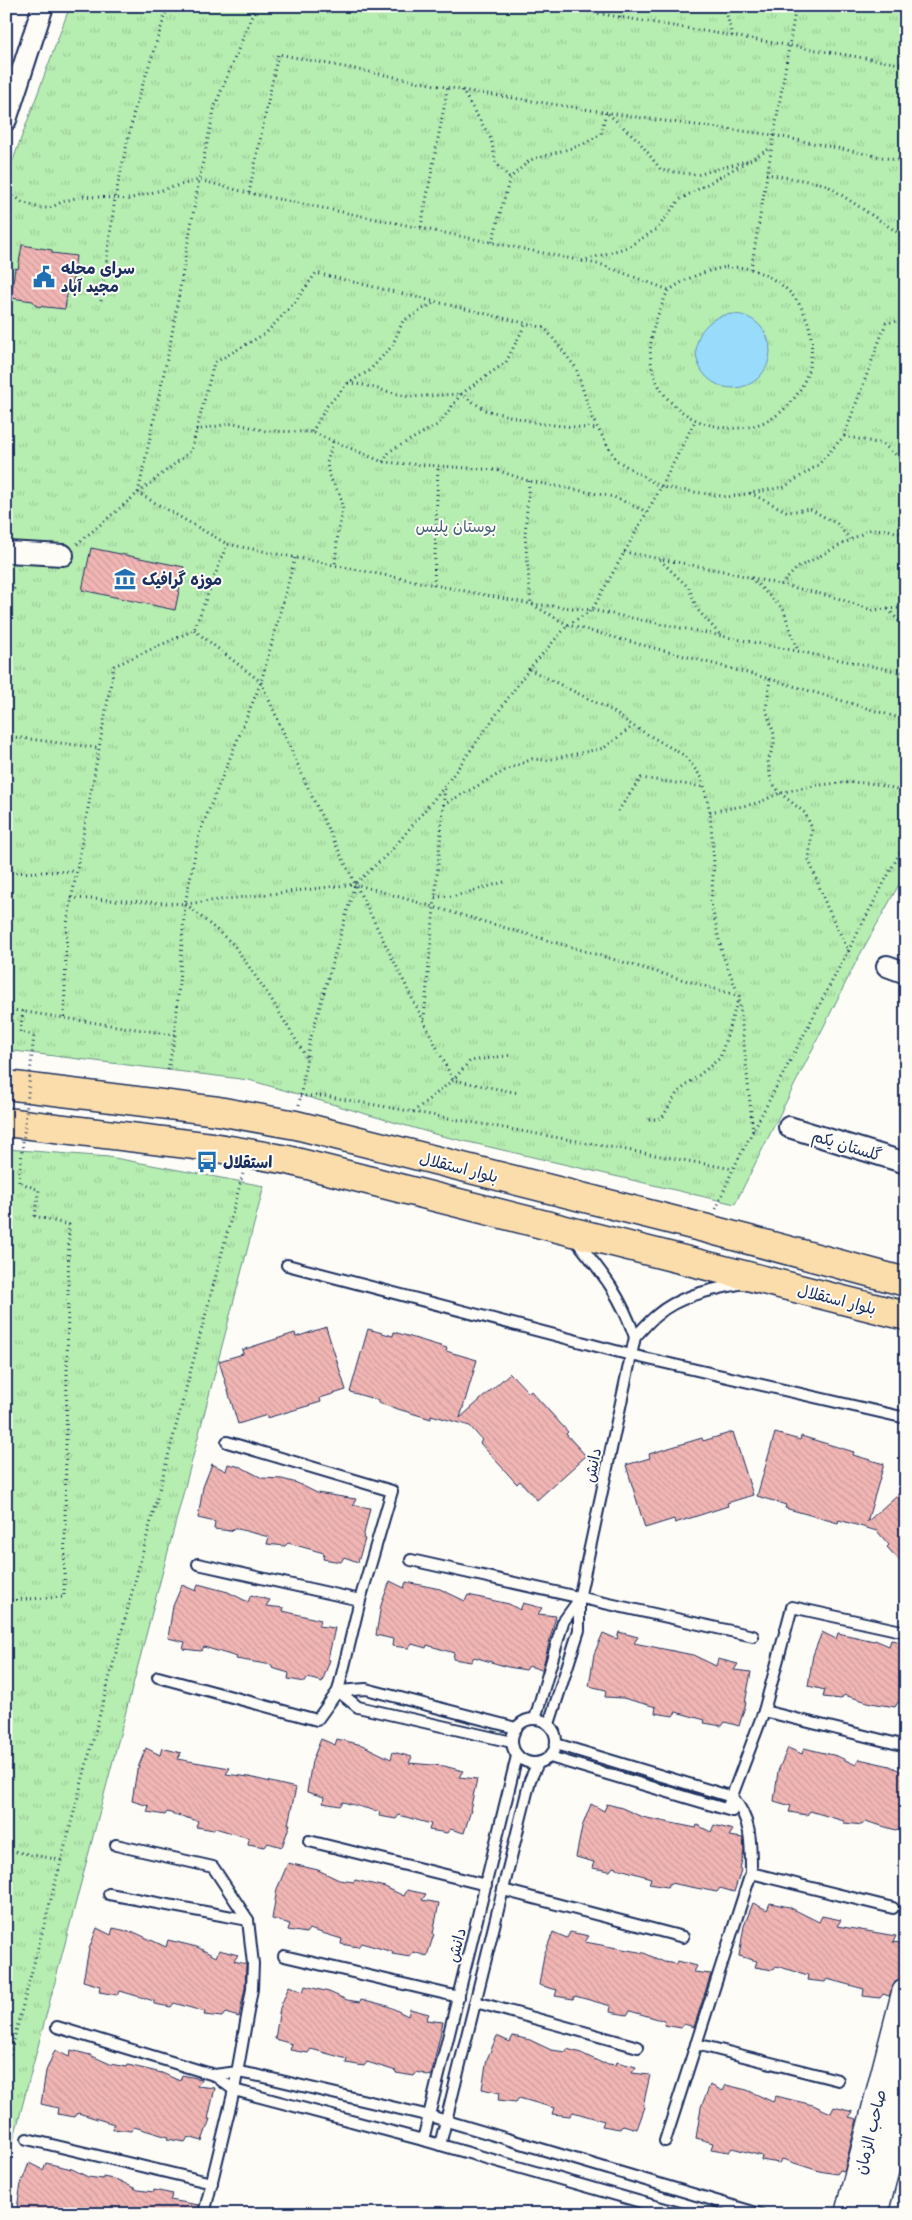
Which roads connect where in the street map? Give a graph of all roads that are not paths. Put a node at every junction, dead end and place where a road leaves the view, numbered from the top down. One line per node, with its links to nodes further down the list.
1 (43, 6): 2 (street)
2 (6, 120)
3 (6, 552): 4 (street)
4 (63, 556)
5 (887, 966): 6 (street)
6 (906, 973)
7 (6, 1085): 14 (main road, بلوار استقلال)
8 (6, 1122): 11 (main road, بلوار استقلال)
9 (789, 1127): 10 (street, گلستان یکم)
10 (906, 1163)
11 (568, 1231): 13 (main road, بلوار استقلال); 16 (lane)
12 (287, 1265): 17 (lane)
13 (760, 1280): 15 (main road, بلوار استقلال); 16 (lane)
14 (906, 1282)
15 (906, 1316)
16 (635, 1337): 17 (lane, دانش)
17 (631, 1355): 18 (lane); 22 (lane, دانش)
18 (906, 1418)
19 (227, 1442): 23 (lane)
20 (411, 1560): 22 (lane)
21 (198, 1564): 23 (lane)
22 (579, 1599): 25 (lane); 29 (lane, دانش); 30 (lane, دانش)
23 (360, 1600): 27 (lane)
24 (906, 1632): 28 (lane)
25 (753, 1636)
26 (158, 1677): 27 (lane)
27 (338, 1691): 31 (lane); 32 (lane)
28 (764, 1711): 34 (lane); 38 (lane)
29 (536, 1719): 30 (lane); 31 (lane)
30 (549, 1724): 33 (lane)
31 (516, 1728): 32 (lane)
32 (512, 1742): 35 (lane)
33 (556, 1744): 36 (lane); 38 (lane)
34 (906, 1746)
35 (517, 1756): 37 (lane); 44 (lane, دانش)
36 (550, 1757): 37 (lane); 39 (lane)
37 (538, 1763): 45 (lane, دانش)
38 (732, 1797): 39 (lane); 40 (lane)
39 (727, 1809): 40 (lane)
40 (743, 1812): 43 (lane)
41 (309, 1841): 44 (lane)
42 (116, 1845): 48 (lane)
43 (751, 1873): 47 (lane); 55 (lane)
44 (486, 1885): 52 (lane, دانش)
45 (503, 1890): 49 (lane); 53 (lane, دانش)
46 (108, 1894): 48 (lane)
47 (892, 1908)
48 (248, 1920): 57 (lane)
49 (682, 1937)
50 (284, 1956): 52 (lane)
51 (906, 1992): 72 (main road, صاحب الزمان)
52 (459, 1997): 62 (lane, دانش)
53 (476, 2002): 56 (lane); 63 (lane, دانش)
54 (57, 2027): 58 (lane)
55 (696, 2044): 59 (lane); 66 (lane)
56 (638, 2047)
57 (238, 2072): 58 (lane); 61 (lane); 62 (lane)
58 (214, 2075): 61 (lane)
59 (838, 2080)
60 (906, 2089): 73 (main road, صاحب الزمان)
61 (234, 2090): 65 (lane); 68 (lane)
62 (430, 2116): 63 (lane); 65 (lane, دانش)
63 (447, 2121): 67 (lane, دانش); 71 (lane)
64 (27, 2140): 68 (lane)
65 (424, 2140): 67 (lane)
66 (665, 2141)
67 (440, 2145): 70 (lane)
68 (212, 2183): 69 (lane)
69 (204, 2214)
70 (682, 2214)
71 (760, 2214)
72 (849, 2214)
73 (873, 2214)

